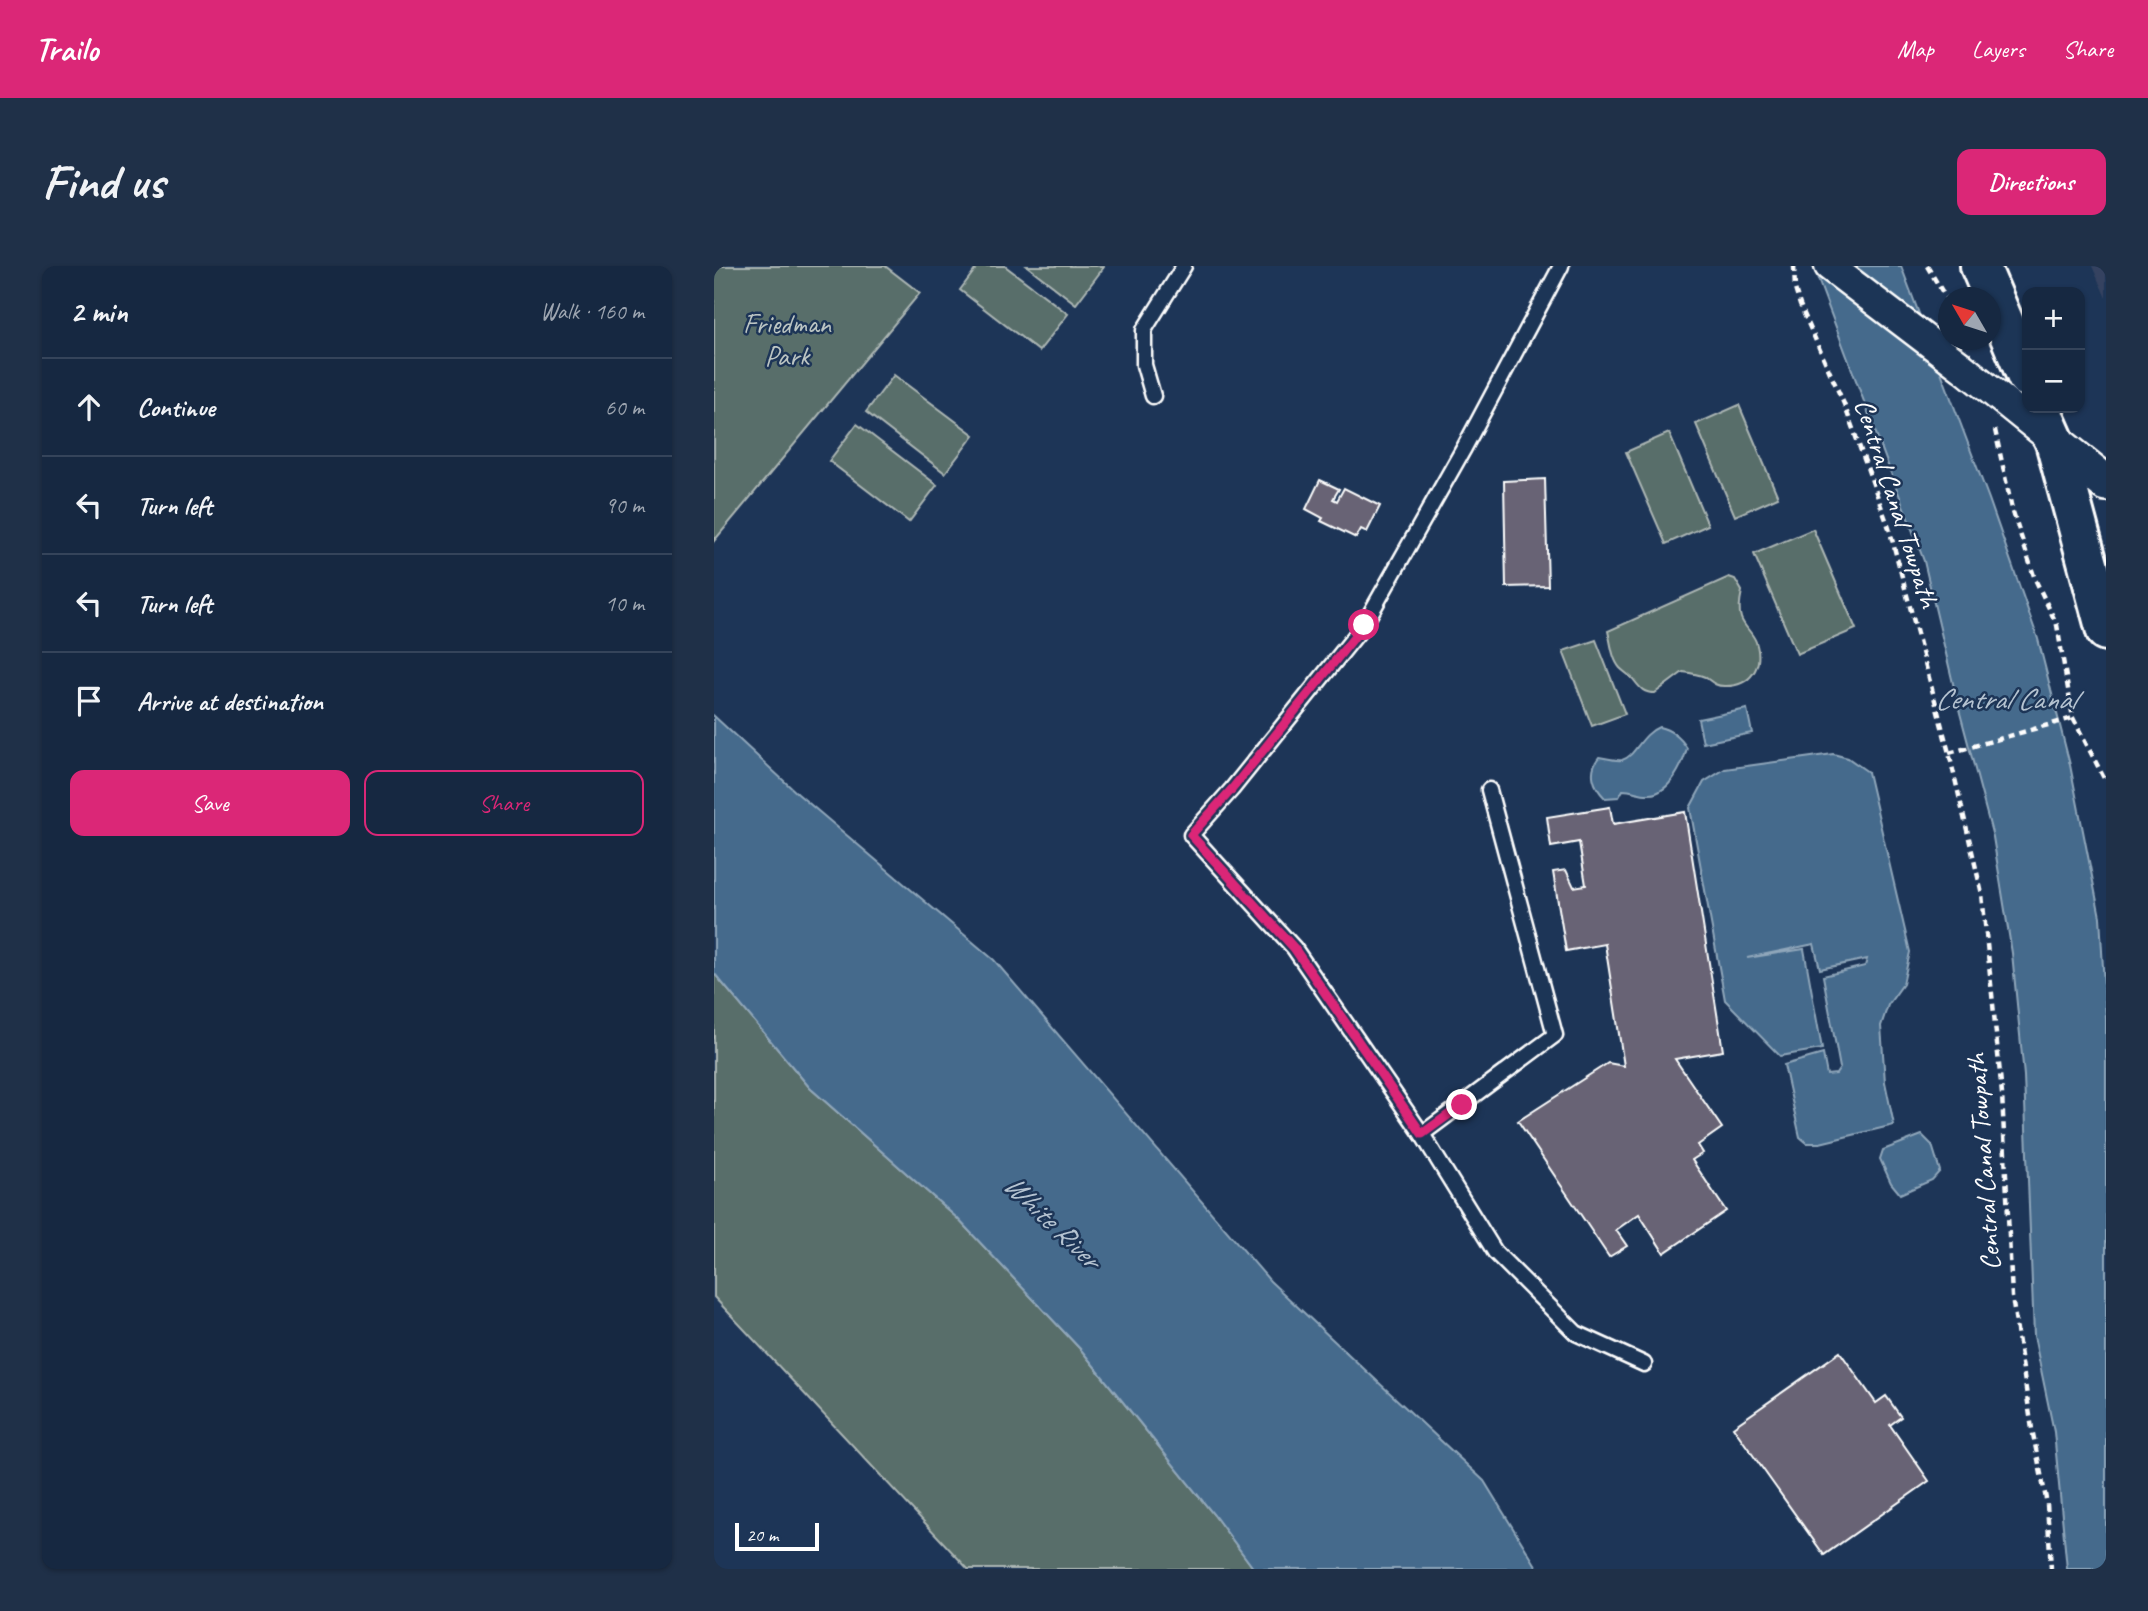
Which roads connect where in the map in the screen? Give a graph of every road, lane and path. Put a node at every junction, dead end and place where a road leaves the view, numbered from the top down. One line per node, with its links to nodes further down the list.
1 (1184, 266): 10 (lane)
2 (1561, 266): 19 (lane)
3 (1829, 266): 9 (street)
4 (1927, 266): 7 (path)
5 (1980, 266): 8 (main road)
6 (1793, 268): 16 (path, Central Canal Towpath)
7 (1940, 287)
8 (2022, 365)
9 (1972, 375): 12 (street); 15 (path)
10 (1153, 397)
11 (2042, 413): 12 (main road)
12 (2055, 442): 13 (street); 14 (main road)
13 (2106, 483)
14 (2106, 631)
15 (2073, 718): 16 (path); 17 (path)
16 (1949, 753): 21 (path, Central Canal Towpath)
17 (2106, 782)
18 (1489, 790): 19 (lane)
19 (1422, 1134): 20 (lane)
20 (1644, 1364)
21 (2051, 1569)

